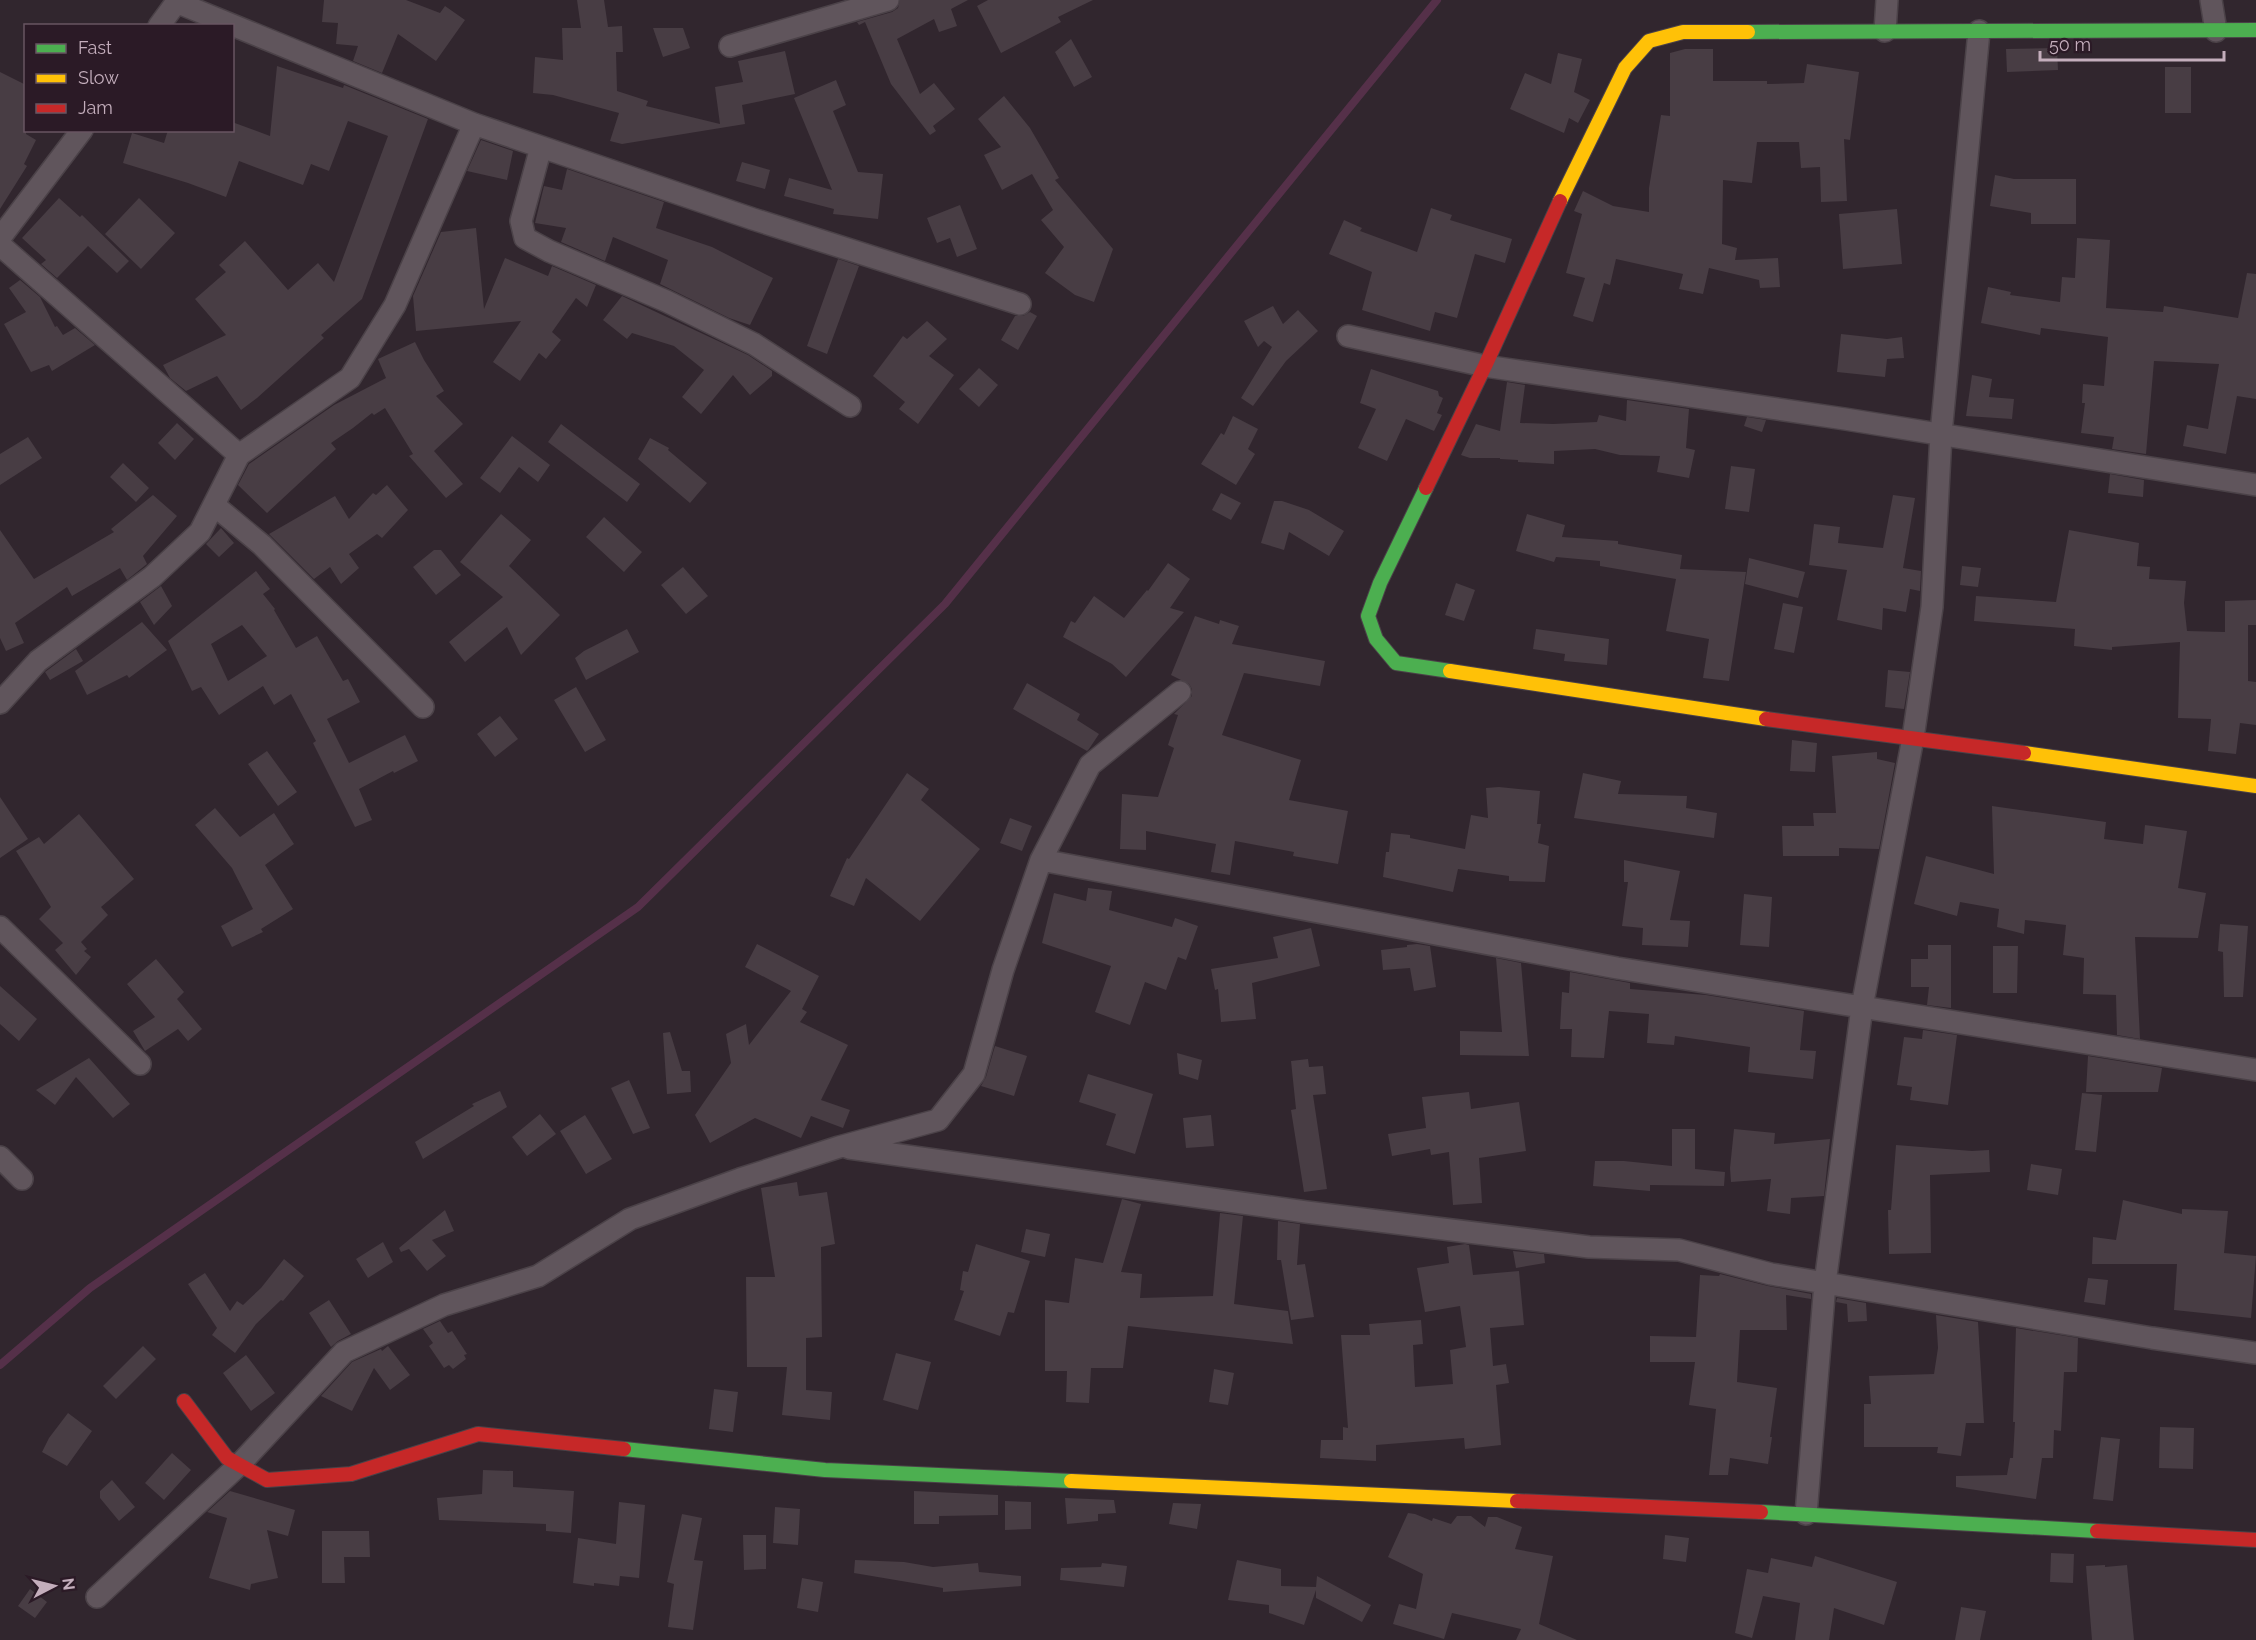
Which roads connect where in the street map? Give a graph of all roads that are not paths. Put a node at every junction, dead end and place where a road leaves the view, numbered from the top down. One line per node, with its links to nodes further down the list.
1 (888, 0): 12 (street)
2 (1887, 0): 9 (street)
3 (2211, 0): 11 (street)
4 (177, 1): 5 (street); 6 (street)
5 (160, 24)
6 (233, 24)
7 (234, 25): 13 (street)
8 (2256, 30): 11 (street)
9 (1885, 31): 10 (street); 21 (street)
10 (1980, 31): 11 (street); 23 (street)
11 (2216, 31)
12 (730, 46)
13 (474, 124): 15 (street); 24 (street)
14 (80, 132): 16 (street)
15 (541, 147): 19 (street); 22 (street)
16 (9, 213): 17 (street)
17 (0, 238)
18 (0, 245): 24 (street)
19 (1020, 304)
20 (1347, 336): 21 (street)
21 (1485, 366): 23 (street); 30 (street)
22 (850, 406)
23 (1941, 434): 25 (street); 30 (street)
24 (239, 455): 26 (street)
25 (2256, 485)
26 (214, 505): 28 (street); 29 (street)
27 (1180, 692): 32 (street)
28 (0, 703)
29 (423, 707)
30 (1913, 738): 31 (street); 34 (street)
31 (2256, 786)
32 (1041, 860): 34 (street); 37 (street)
33 (0, 927): 35 (street)
34 (1862, 1007): 36 (street); 40 (street)
35 (140, 1064)
36 (2256, 1070)
37 (839, 1147): 40 (street); 43 (street)
38 (0, 1157): 39 (street)
39 (22, 1179)
40 (1825, 1283): 41 (street); 44 (street)
41 (2256, 1353)
42 (184, 1401): 43 (street)
43 (239, 1465): 44 (street); 46 (street)
44 (1806, 1514): 45 (street)
45 (2256, 1540)
46 (97, 1598)

